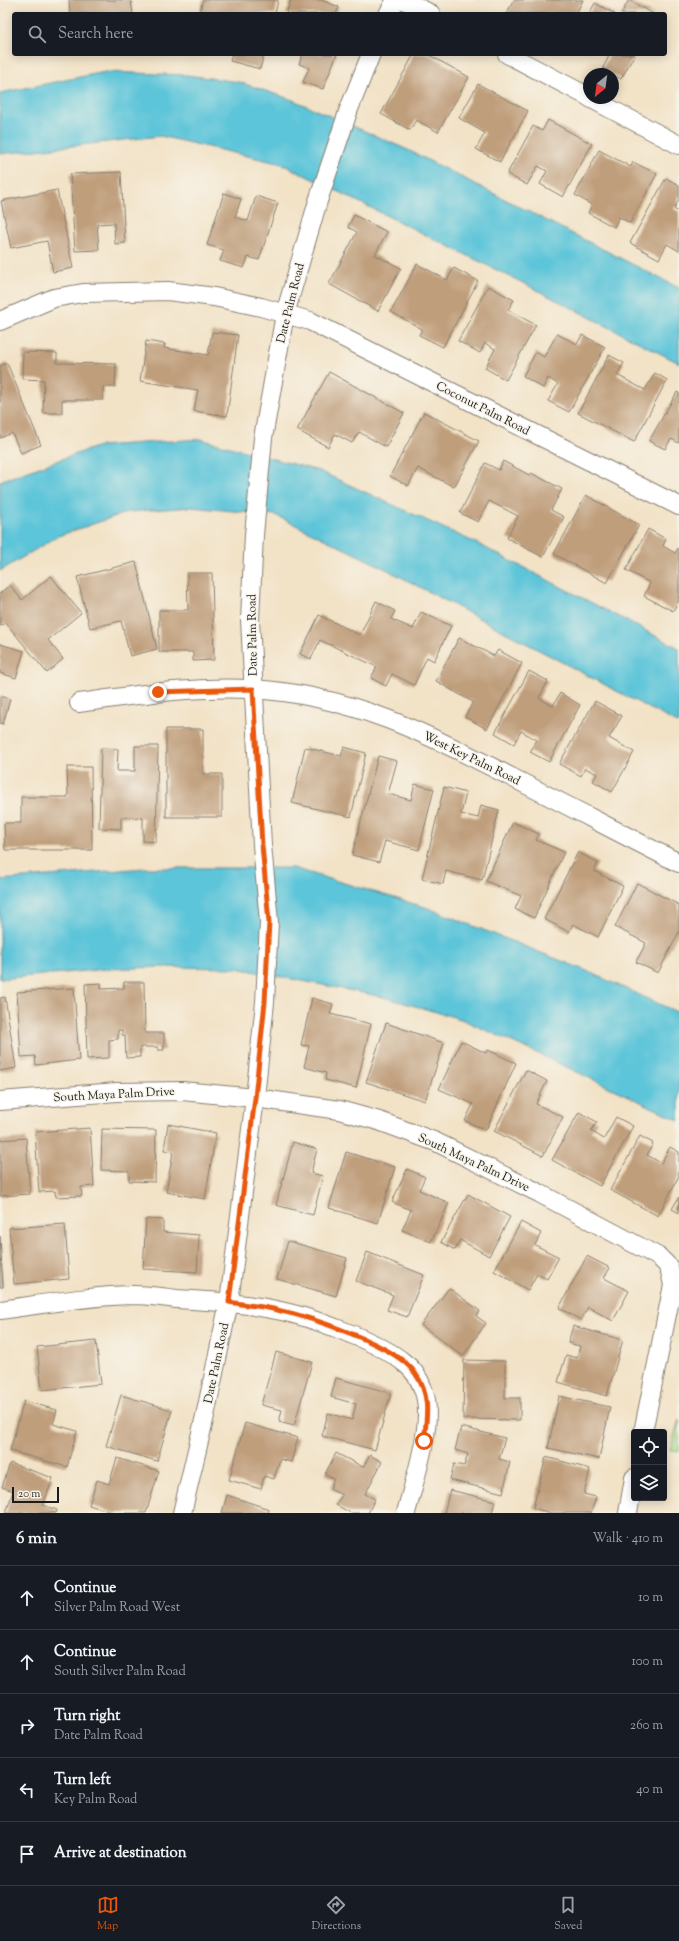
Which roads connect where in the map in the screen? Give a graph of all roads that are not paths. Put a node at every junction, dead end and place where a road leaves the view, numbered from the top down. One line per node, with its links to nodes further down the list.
1 (396, 0): 3 (street)
2 (404, 0): 4 (street)
3 (389, 12)
4 (426, 12)
5 (371, 56): 10 (street, Date Palm Road)
6 (511, 56): 7 (street)
7 (583, 94)
8 (601, 104): 9 (street)
9 (679, 145)
10 (285, 314): 11 (street, Coconut Palm Road); 12 (street, Coconut Palm Road); 13 (street, Date Palm Road)
11 (0, 321)
12 (679, 506)
13 (253, 689): 14 (street, West Key Palm Road); 15 (street, West Key Palm Road); 16 (street, Date Palm Road)
14 (79, 703)
15 (679, 863)
16 (255, 1098): 17 (street, South Maya Palm Drive); 18 (street, Date Palm Road); 20 (street, South Maya Palm Drive)
17 (0, 1102)
18 (229, 1302): 19 (street); 22 (street, Date Palm Road); 23 (street)
19 (0, 1310)
20 (644, 1429)
21 (631, 1496): 24 (street)
22 (182, 1513)
23 (406, 1513)
24 (628, 1513)

